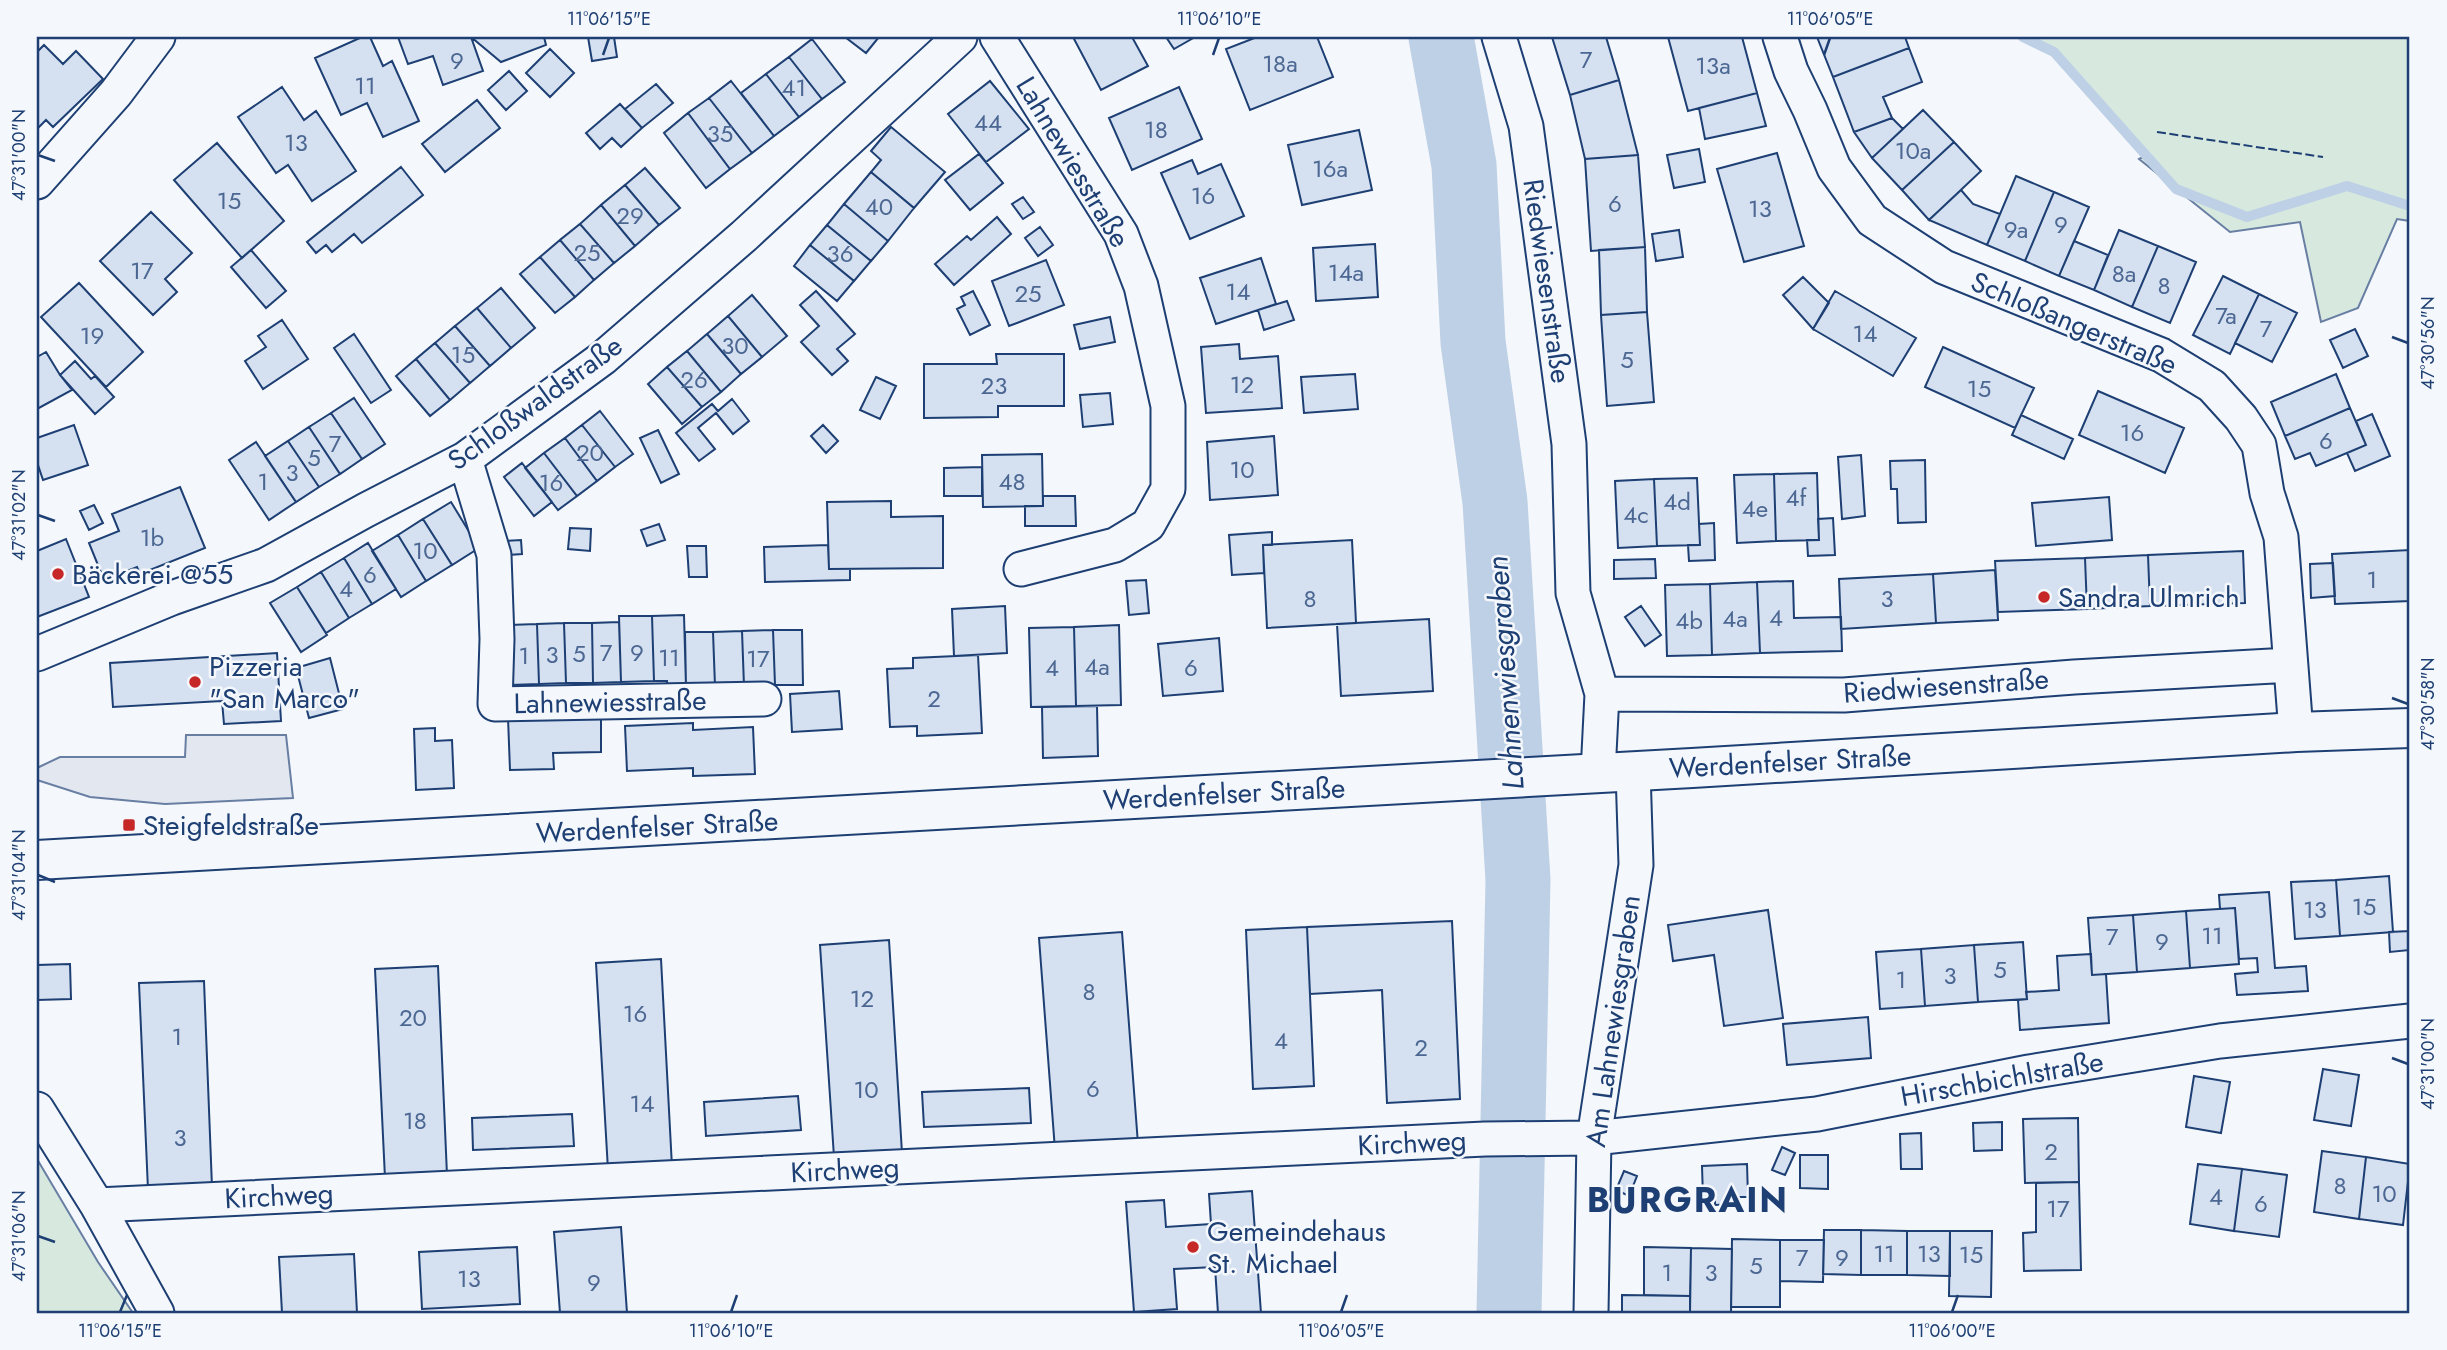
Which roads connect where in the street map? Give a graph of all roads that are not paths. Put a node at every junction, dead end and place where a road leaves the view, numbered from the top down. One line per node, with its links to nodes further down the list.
1 (158, 37): 6 (street)
2 (960, 37): 7 (street, Schloßwaldstraße)
3 (997, 37): 8 (street, Lahnewiesstraße)
4 (1499, 37): 11 (street, Riedwiesenstraße)
5 (1780, 37): 10 (street, Schloßangerstraße)
6 (37, 182)
7 (465, 459): 9 (street, Schloßwaldstraße); 12 (street, Lahnewiesstraße)
8 (1021, 569)
9 (37, 654)
10 (2290, 665): 11 (street, Riedwiesenstraße); 14 (street, Schloßangerstraße)
11 (1602, 694): 15 (street, Riedwiesenstraße)
12 (764, 699)
13 (2410, 728): 14 (street, Werdenfelser Straße)
14 (2296, 732): 15 (street, Werdenfelser Straße)
15 (1616, 772): 16 (street, Werdenfelser Straße); 19 (street, Am Lahnewiesgraben)
16 (37, 860)
17 (2410, 1021): 19 (street, Hirschbichlstraße)
18 (37, 1109): 20 (street)
19 (1594, 1138): 20 (street, Kirchweg); 22 (street, Am Lahnewiesgraben)
20 (97, 1205): 21 (street)
21 (157, 1313)
22 (1591, 1313)

